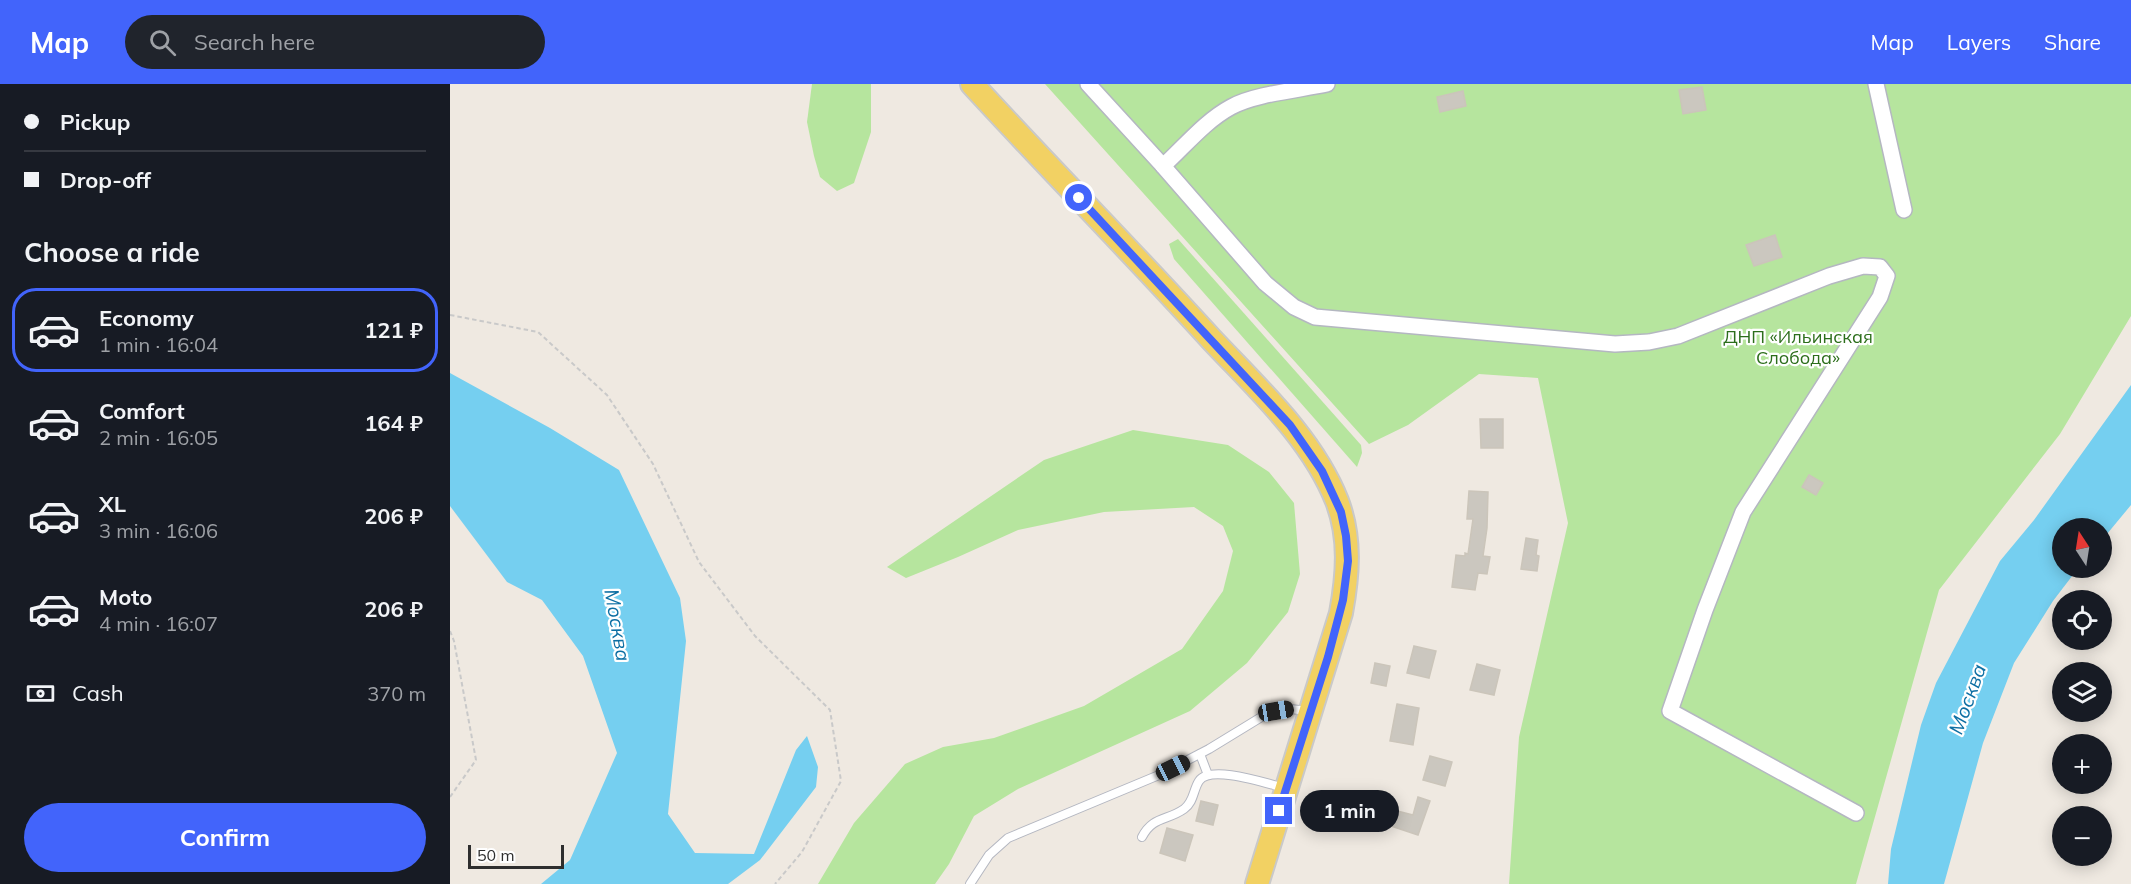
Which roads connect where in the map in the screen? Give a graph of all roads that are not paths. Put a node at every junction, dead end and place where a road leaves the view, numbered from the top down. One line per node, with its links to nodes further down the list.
1 (972, 84): 7 (main road)
2 (1088, 84): 5 (street)
3 (1327, 84): 5 (street)
4 (1876, 84): 6 (street)
5 (1163, 166): 11 (street)
6 (1904, 210)
7 (1311, 712): 8 (lane); 10 (main road)
8 (1200, 754): 9 (lane); 13 (lane)
9 (1208, 775): 10 (lane); 12 (lane)
10 (1286, 789): 14 (main road)
11 (1856, 813)
12 (1142, 837)
13 (969, 884)
14 (1257, 884)

